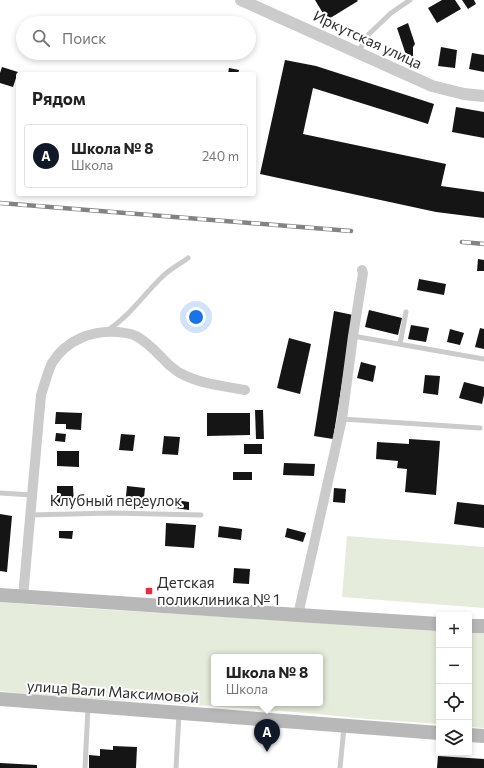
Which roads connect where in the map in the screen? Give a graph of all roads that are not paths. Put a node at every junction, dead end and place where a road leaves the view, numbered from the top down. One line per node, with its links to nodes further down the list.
1 (242, 0): 3 (street, Иркутская улица)
2 (410, 0): 4 (lane)
3 (262, 4): 4 (street, Иркутская улица)
4 (358, 52): 5 (street, Иркутская улица)
5 (484, 96)
6 (188, 258): 9 (lane)
7 (362, 270): 10 (street)
8 (406, 312): 11 (lane)
9 (107, 331): 13 (street, Клубный переулок); 17 (street, Клубный переулок)
10 (353, 336): 11 (lane); 14 (street)
11 (400, 344): 12 (lane)
12 (484, 359)
13 (245, 390)
14 (342, 419): 15 (lane); 22 (street)
15 (480, 428)
16 (0, 493): 17 (lane)
17 (32, 495): 18 (street, Клубный переулок)
18 (30, 514): 19 (lane, Клубный переулок); 21 (street, Клубный переулок)
19 (201, 515)
20 (0, 595): 21 (main road)
21 (23, 596): 22 (main road)
22 (298, 615): 23 (main road)
23 (436, 624)
24 (472, 626): 25 (main road)
25 (484, 626)
26 (0, 699): 27 (main road, улица Вали Максимовой)
27 (88, 706): 28 (main road, улица Вали Максимовой); 33 (lane)
28 (179, 713): 29 (main road, улица Вали Максимовой); 34 (lane)
29 (344, 726): 30 (main road, улица Вали Максимовой); 35 (lane)
30 (436, 733)
31 (472, 735): 32 (main road)
32 (484, 736)
33 (85, 768)
34 (176, 768)
35 (340, 768)

